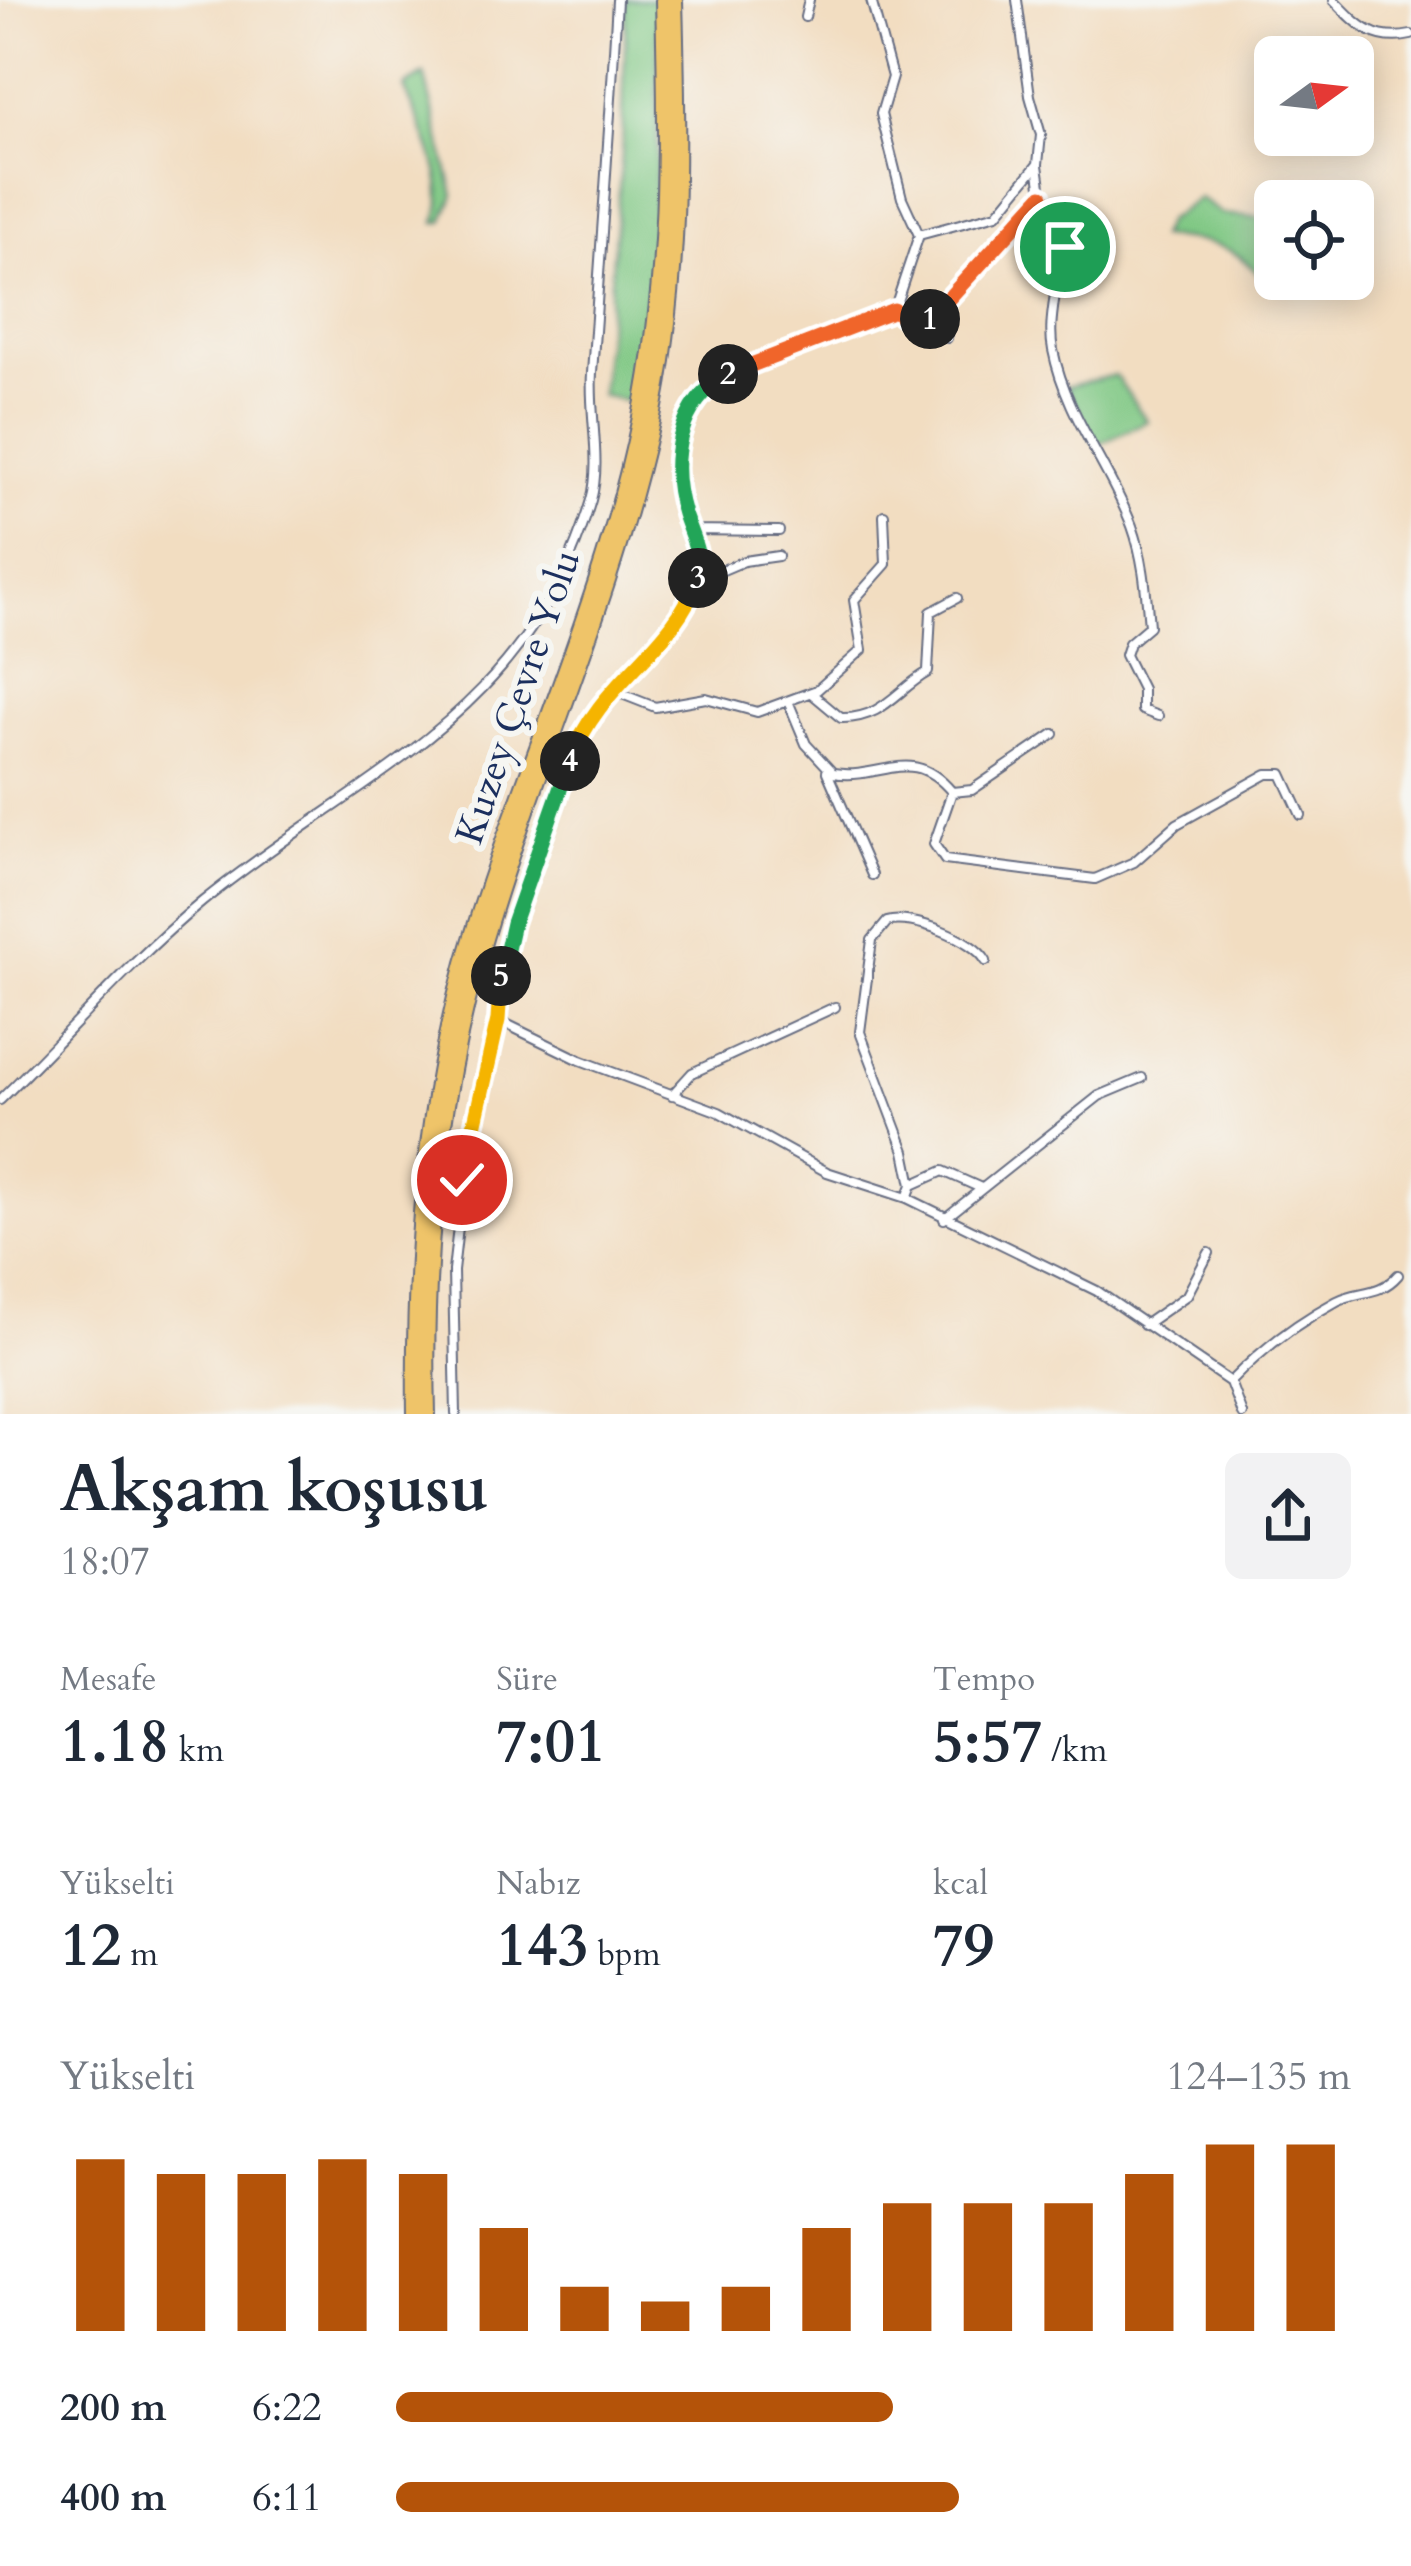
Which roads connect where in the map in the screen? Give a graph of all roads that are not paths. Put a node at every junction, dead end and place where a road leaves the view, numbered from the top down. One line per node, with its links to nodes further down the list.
1 (617, 0): 38 (street)
2 (663, 0): 47 (highway, Kuzey Çevre Yolu)
3 (675, 0): 48 (highway, Kuzey Çevre Yolu)
4 (809, 0): 8 (street)
5 (872, 0): 13 (street)
6 (1016, 0): 10 (street)
7 (1334, 0): 9 (street)
8 (805, 17)
9 (1411, 35)
10 (1038, 164): 11 (street); 13 (street)
11 (1042, 196): 12 (street); 15 (street)
12 (1050, 233): 14 (street); 27 (street)
13 (919, 235): 16 (street)
14 (1077, 282)
15 (939, 309): 16 (street); 17 (street)
16 (894, 310): 19 (street)
17 (947, 338)
18 (884, 515): 25 (street)
19 (689, 530): 20 (street); 22 (street)
20 (779, 531)
21 (778, 556): 22 (street)
22 (697, 581): 24 (street)
23 (956, 598): 25 (street)
24 (610, 689): 26 (street); 35 (street)
25 (811, 693): 26 (street)
26 (788, 701): 29 (street)
27 (1158, 716)
28 (1054, 734): 30 (street)
29 (827, 770): 30 (street); 32 (street)
30 (952, 792): 31 (street)
31 (1301, 815)
32 (872, 875)
33 (986, 961): 39 (street)
34 (835, 1007): 37 (street)
35 (498, 1020): 37 (street); 49 (street)
36 (1142, 1078): 40 (street)
37 (672, 1095): 41 (street)
38 (0, 1100)
39 (912, 1185): 40 (street); 41 (street)
40 (983, 1189): 42 (street)
41 (907, 1198): 42 (street)
42 (944, 1220): 45 (street)
43 (1209, 1252): 45 (street)
44 (1398, 1275): 46 (street)
45 (1143, 1325): 46 (street)
46 (1230, 1382): 50 (street)
47 (416, 1414)
48 (428, 1414)
49 (456, 1414)
50 (1242, 1414)

